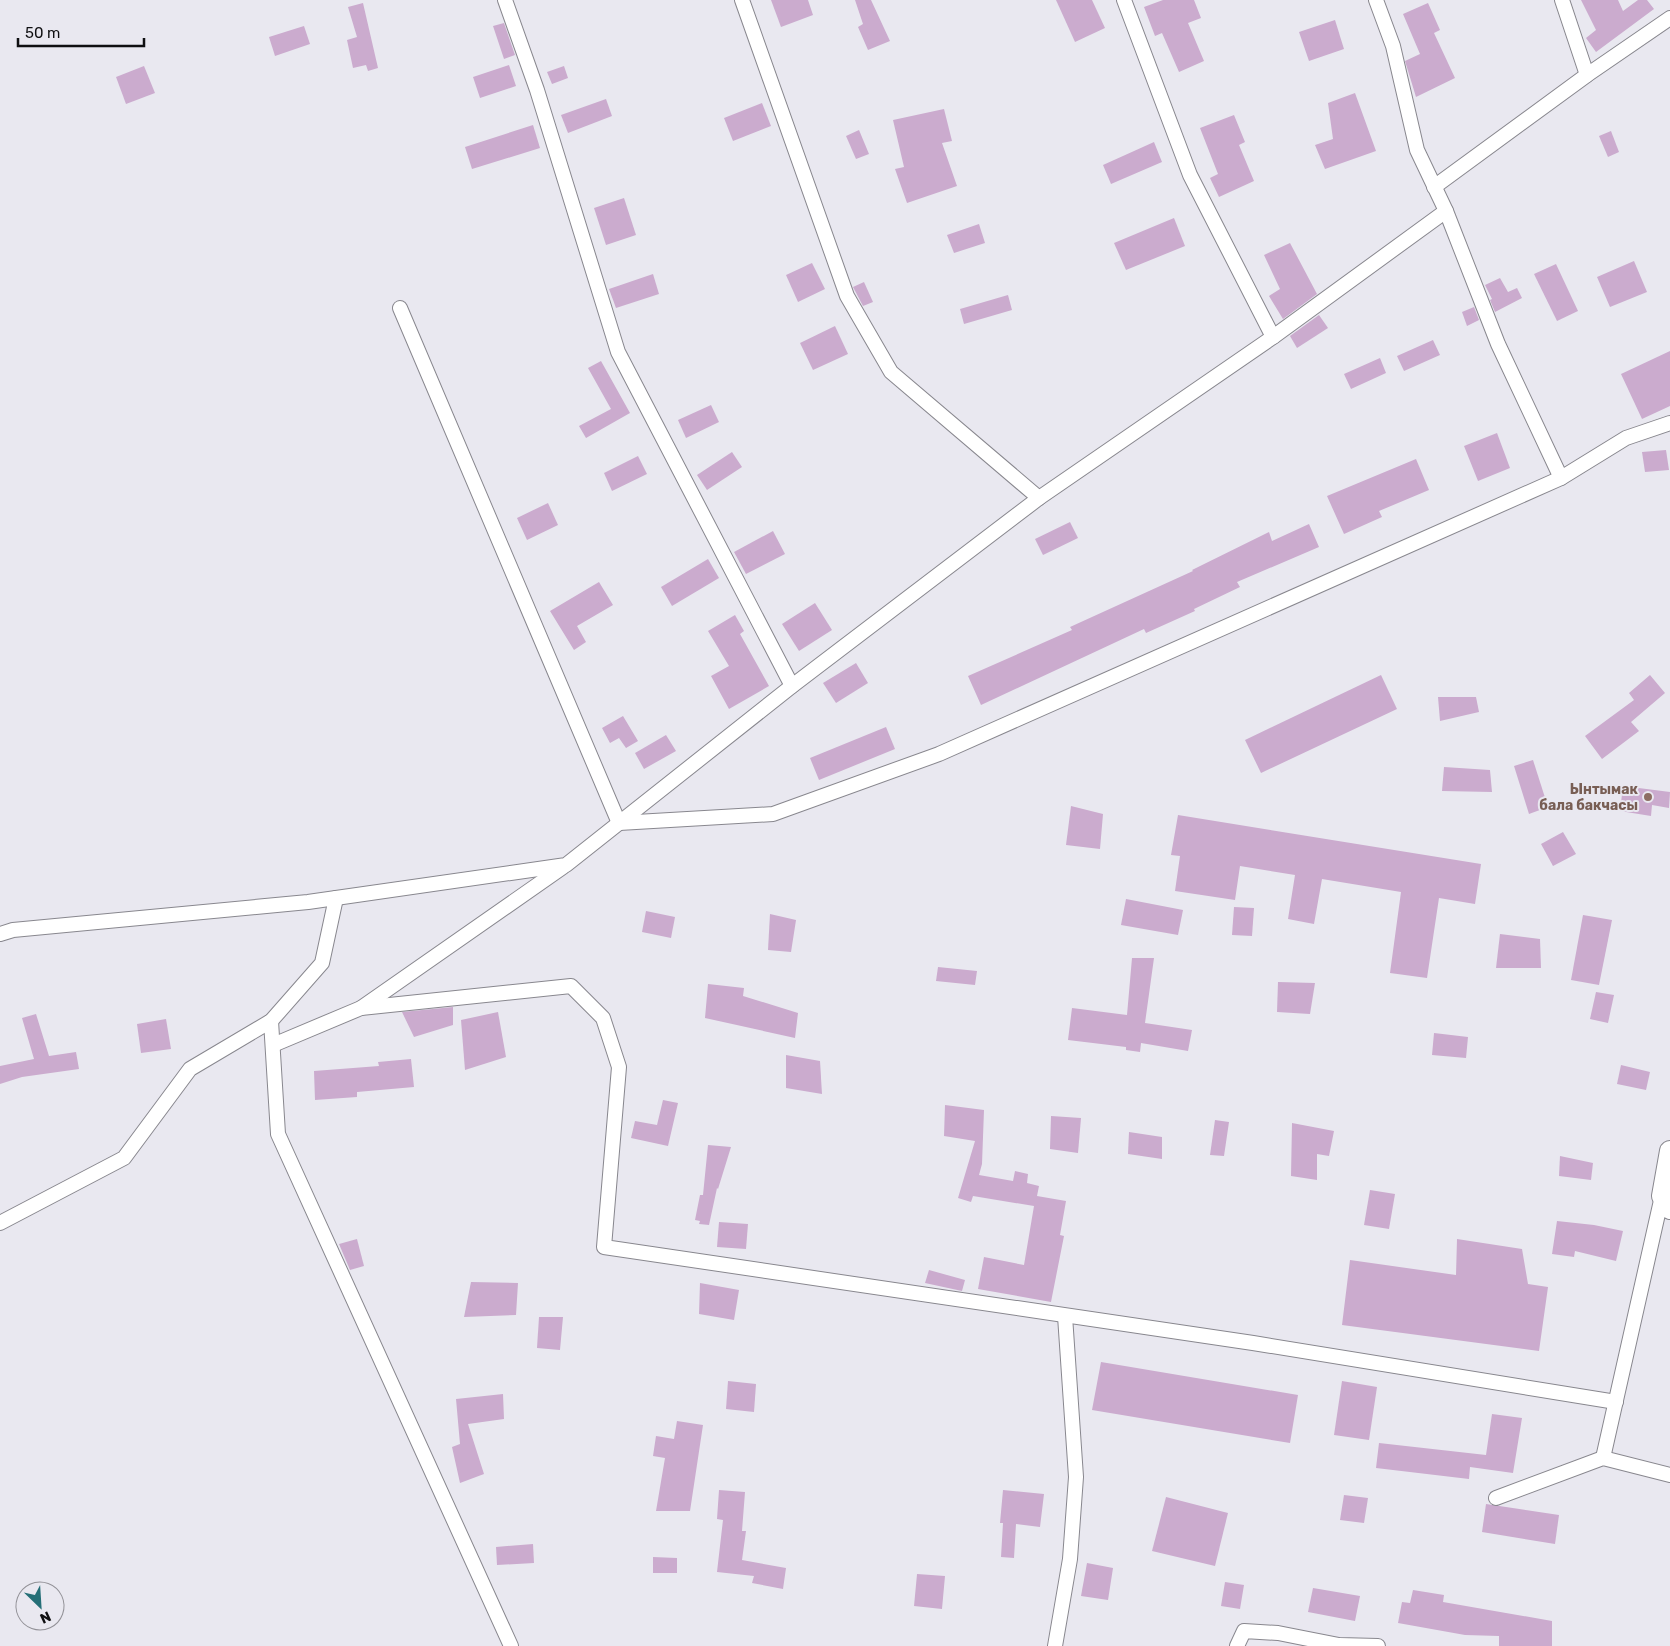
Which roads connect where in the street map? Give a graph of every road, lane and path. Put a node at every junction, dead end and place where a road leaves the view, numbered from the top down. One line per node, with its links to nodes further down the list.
1 (505, 0): 15 (street)
2 (742, 0): 14 (street)
3 (1124, 0): 11 (street)
4 (1376, 0): 8 (street)
5 (1562, 0): 7 (street)
6 (1670, 19): 7 (street)
7 (1587, 75): 8 (street)
8 (1434, 186): 9 (street)
9 (1446, 212): 11 (street); 13 (street)
10 (400, 308): 16 (street)
11 (1273, 337): 14 (street)
12 (1670, 424): 13 (street)
13 (1560, 478): 16 (street)
14 (1039, 498): 15 (street)
15 (792, 686): 16 (street)
16 (619, 823): 17 (street)
17 (566, 864): 18 (street); 20 (street)
18 (336, 898): 19 (street); 21 (street)
19 (0, 934)
20 (361, 1008): 22 (street); 26 (street)
21 (271, 1021): 22 (street); 25 (street)
22 (273, 1045): 31 (street)
23 (1670, 1151): 24 (street)
24 (1666, 1202): 27 (street)
25 (0, 1223)
26 (1064, 1316): 27 (street); 32 (street)
27 (1616, 1402): 28 (street)
28 (1603, 1458): 29 (street); 30 (street)
29 (1670, 1475)
30 (1496, 1498)
31 (511, 1646)
32 (1055, 1646)
33 (1237, 1646): 34 (street)
34 (1378, 1646)

